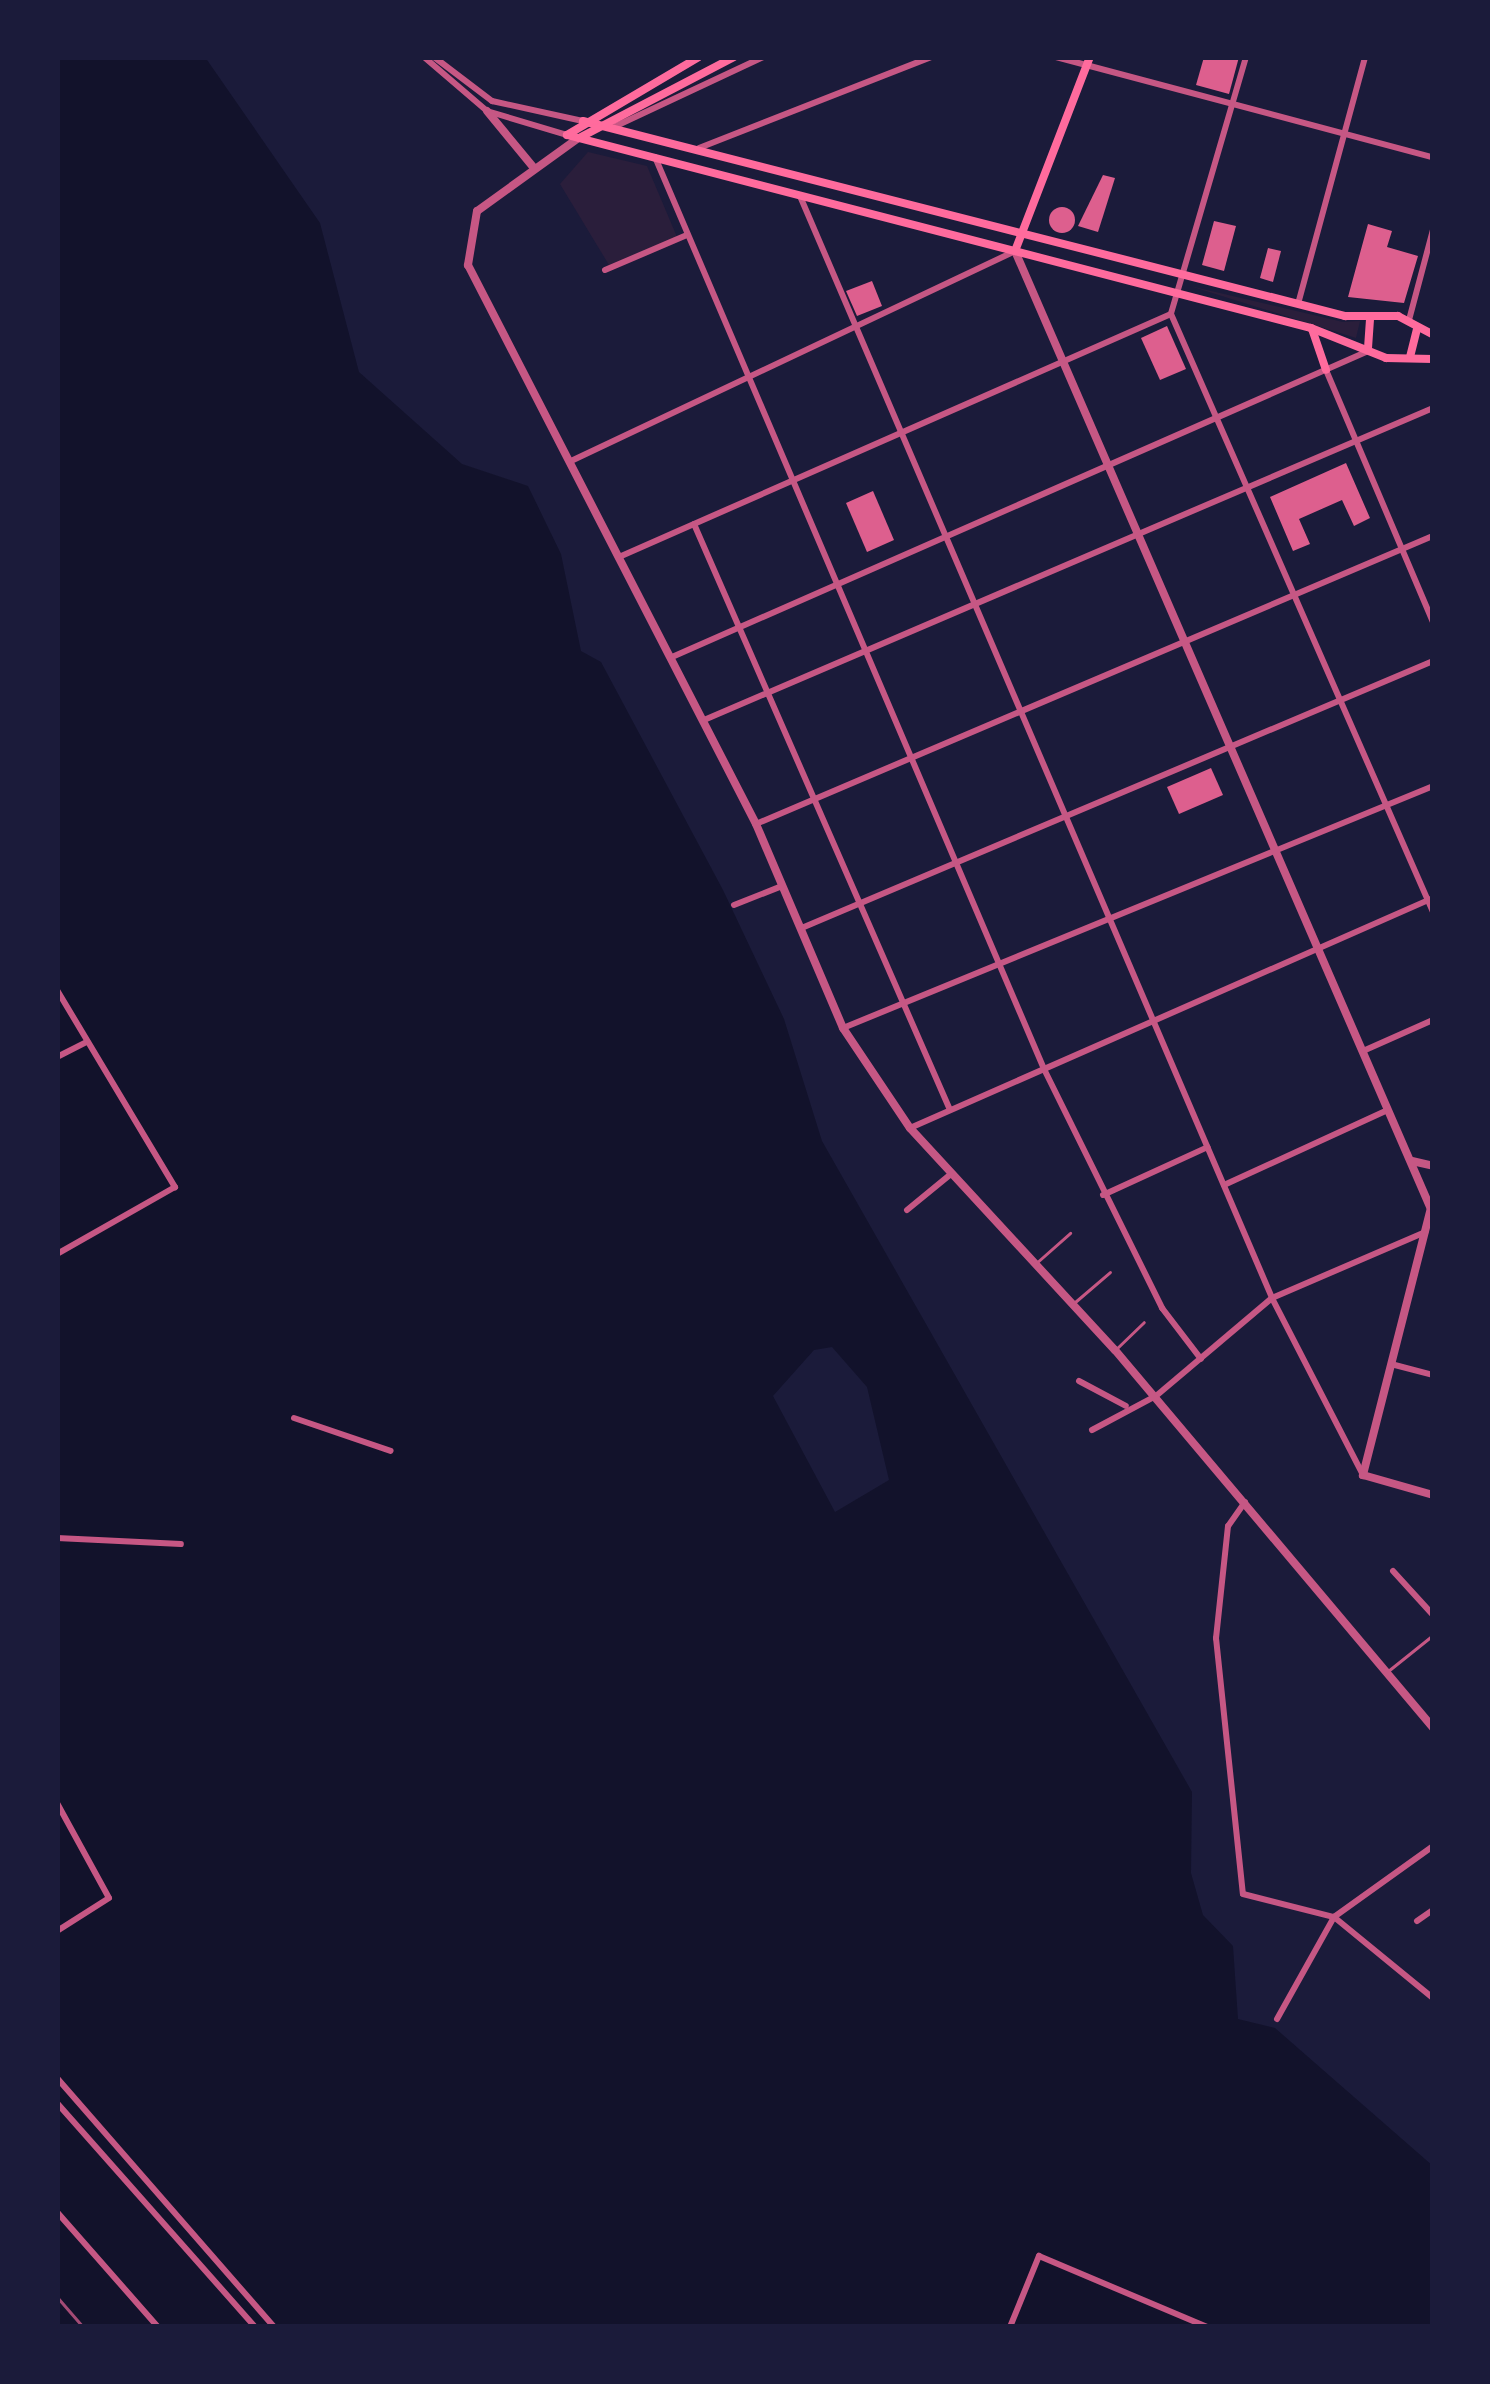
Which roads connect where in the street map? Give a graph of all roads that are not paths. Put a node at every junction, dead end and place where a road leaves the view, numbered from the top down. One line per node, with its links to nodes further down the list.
1 (424, 57): 12 (street)
2 (434, 57): 13 (street)
3 (700, 57): 13 (main road)
4 (734, 57): 14 (main road)
5 (763, 57): 15 (street)
6 (931, 57): 20 (street)
7 (1056, 57): 10 (street)
8 (1246, 57): 11 (street)
9 (1365, 57): 16 (street)
10 (1089, 61): 11 (street); 27 (main road)
11 (1234, 102): 16 (street); 32 (street)
12 (487, 111): 17 (street); 23 (street)
13 (583, 121): 14 (main road); 17 (main road)
14 (602, 124): 15 (main road); 18 (main road)
15 (616, 126): 20 (main road)
16 (1344, 134): 21 (street); 34 (street)
17 (567, 135): 18 (main road); 19 (street)
18 (578, 139): 19 (street); 22 (main road)
19 (562, 147): 23 (street)
20 (699, 148): 24 (main road)
21 (1433, 157)
22 (655, 158): 25 (main road); 29 (street)
23 (534, 168): 51 (street)
24 (786, 172): 25 (main road); 27 (main road)
25 (782, 191): 26 (main road)
26 (800, 196): 30 (main road); 39 (street)
27 (1023, 230): 30 (main road); 32 (main road)
28 (1433, 230): 37 (street)
29 (687, 235): 31 (street); 46 (street)
30 (1015, 251): 33 (main road); 39 (street); 44 (street)
31 (605, 270)
32 (1186, 275): 33 (street); 34 (main road)
33 (1175, 292): 35 (street); 38 (main road)
34 (1298, 304): 36 (main road)
35 (1171, 314): 44 (street); 48 (street)
36 (1371, 319): 37 (main road); 41 (main road)
37 (1413, 323): 40 (main road); 42 (main road)
38 (1311, 328): 41 (main road); 45 (main road)
39 (849, 330): 46 (street); 49 (street)
40 (1433, 335)
41 (1370, 350): 42 (main road); 45 (street)
42 (1409, 358): 43 (main road)
43 (1433, 359)
44 (1063, 362): 49 (street); 52 (street)
45 (1326, 370): 48 (street); 50 (street)
46 (749, 377): 51 (street); 53 (street)
47 (1433, 408): 50 (street)
48 (1216, 418): 52 (street); 54 (street)
49 (896, 435): 53 (street); 58 (street)
50 (1356, 441): 54 (street); 59 (street)
51 (571, 461): 60 (street)
52 (1108, 465): 56 (street); 58 (street)
53 (793, 480): 55 (street); 61 (street)
54 (1247, 489): 56 (street); 62 (street)
55 (694, 524): 60 (street); 65 (street)
56 (1138, 535): 63 (street); 66 (street)
57 (1433, 536): 59 (street)
58 (943, 538): 61 (street); 63 (street)
59 (1402, 549): 62 (street); 64 (street)
60 (619, 557): 67 (street)
61 (838, 584): 65 (street); 68 (street)
62 (1294, 595): 66 (street); 71 (street)
63 (974, 610): 68 (street); 72 (street)
64 (1433, 622)
65 (739, 627): 67 (street); 70 (street)
66 (1184, 642): 72 (street); 74 (street)
67 (672, 657): 73 (street)
68 (870, 657): 70 (street); 75 (street)
69 (1433, 661): 71 (street)
70 (768, 694): 73 (street); 77 (street)
71 (1340, 700): 74 (street); 78 (street)
72 (1018, 712): 75 (street); 79 (street)
73 (704, 720): 80 (street)
74 (1230, 747): 79 (street); 81 (street)
75 (913, 757): 77 (street); 82 (street)
76 (1433, 786): 78 (street)
77 (814, 799): 80 (street); 85 (street)
78 (1386, 805): 81 (street); 84 (street)
79 (1065, 817): 82 (street); 88 (street)
80 (756, 824): 83 (street)
81 (1276, 850): 88 (street); 90 (street)
82 (956, 863): 85 (street); 91 (street)
83 (785, 885): 86 (street); 89 (street)
84 (1431, 900): 87 (street); 90 (street)
85 (860, 904): 89 (street); 93 (street)
86 (734, 905)
87 (1433, 912)
88 (1111, 918): 91 (street); 95 (street)
89 (804, 927): 96 (street)
90 (1318, 949): 95 (street); 98 (street)
91 (1001, 964): 93 (street); 100 (street)
92 (57, 990): 97 (street)
93 (903, 1004): 96 (street); 101 (street)
94 (1433, 1020): 98 (street)
95 (1154, 1021): 100 (street); 104 (street)
96 (843, 1028): 103 (street)
97 (87, 1042): 99 (street); 115 (street)
98 (1363, 1052): 102 (street)
99 (57, 1058)
100 (1045, 1069): 101 (street); 109 (street)
101 (950, 1110): 103 (street)
102 (1388, 1110): 105 (street); 108 (street)
103 (910, 1128): 107 (street)
104 (1208, 1147): 108 (street); 109 (street)
105 (1411, 1160): 106 (street); 110 (street)
106 (1433, 1166)
107 (951, 1174): 111 (street); 117 (street)
108 (1224, 1185): 119 (street)
109 (1103, 1195): 123 (street)
110 (1432, 1204): 112 (street)
111 (907, 1210)
112 (1425, 1232): 114 (street); 119 (street)
113 (1070, 1234): 117 (lane)
114 (1420, 1251): 116 (street); 124 (street)
115 (57, 1254)
116 (1433, 1254)
117 (1034, 1264): 120 (street)
118 (1110, 1271): 120 (lane)
119 (1272, 1298): 123 (street); 132 (street)
120 (1072, 1304): 122 (street)
121 (1144, 1322): 122 (lane)
122 (1115, 1350): 127 (street)
123 (1201, 1360): 127 (street)
124 (1391, 1364): 125 (street); 132 (street)
125 (1433, 1375)
126 (1079, 1381): 128 (street)
127 (1156, 1396): 128 (street); 134 (street)
128 (1126, 1406): 130 (street)
129 (295, 1418): 131 (street)
130 (1092, 1430)
131 (391, 1451)
132 (1363, 1475): 133 (street)
133 (1433, 1495)
134 (1245, 1502): 140 (street); 145 (street)
135 (57, 1538): 136 (street)
136 (181, 1544)
137 (1394, 1571): 138 (street)
138 (1433, 1615)
139 (1433, 1635): 140 (lane)
140 (1388, 1671): 141 (street)
141 (1433, 1728)
142 (57, 1803): 147 (street)
143 (1433, 1846): 145 (street)
144 (1433, 1910): 146 (street)
145 (1334, 1917): 148 (street); 149 (street)
146 (1417, 1921)
147 (57, 1931)
148 (1433, 1998)
149 (1277, 2019)
150 (57, 2078): 155 (street)
151 (57, 2103): 154 (street)
152 (57, 2212): 153 (street)
153 (158, 2327)
154 (255, 2327)
155 (274, 2327)
156 (1010, 2327): 157 (street)
157 (1207, 2327)

